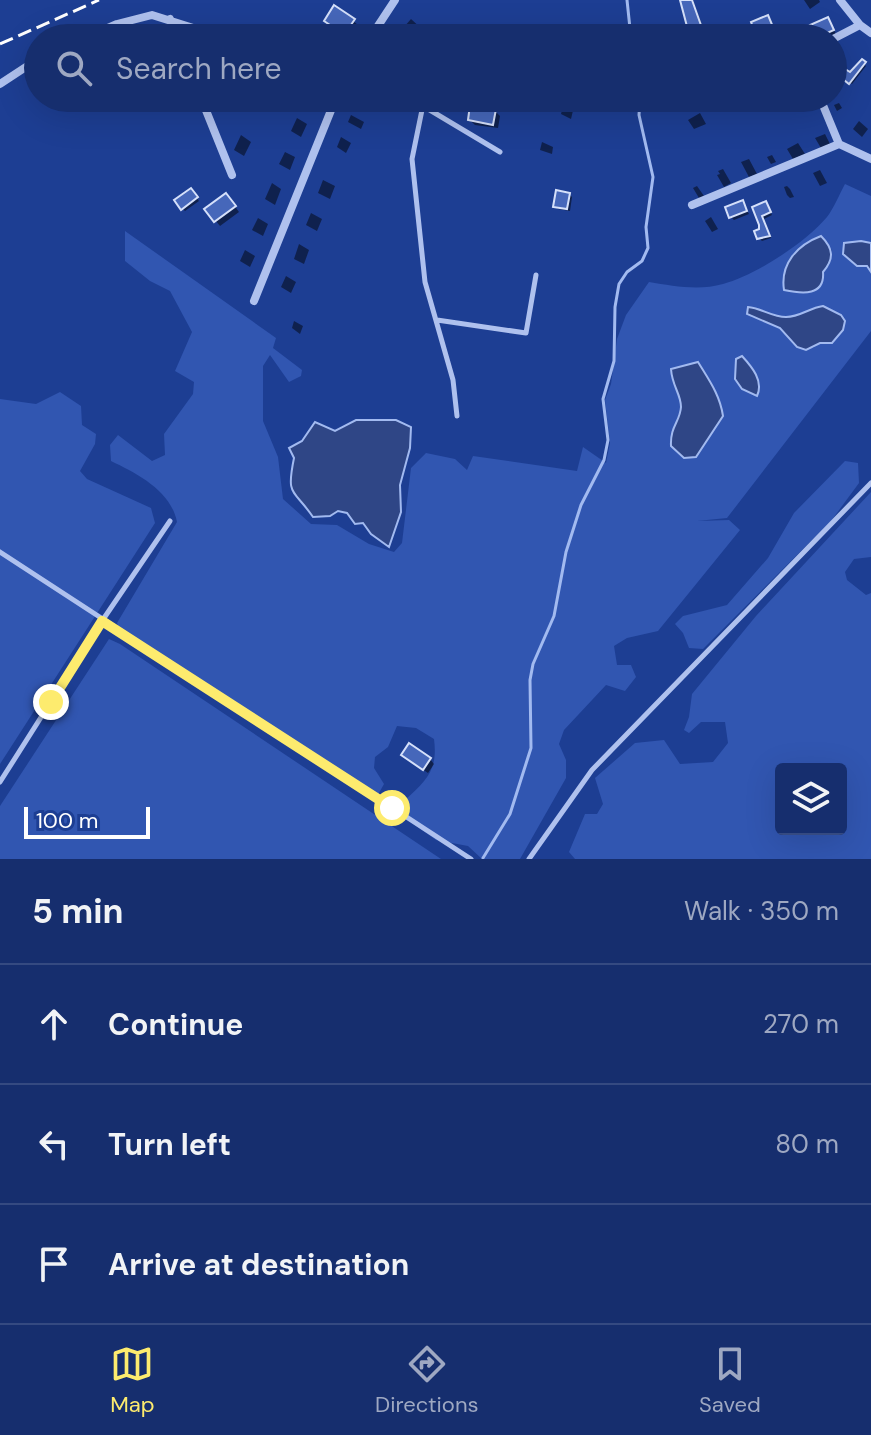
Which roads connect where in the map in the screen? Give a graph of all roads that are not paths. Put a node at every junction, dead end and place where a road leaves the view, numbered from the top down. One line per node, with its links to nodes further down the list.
1 (395, 0): 7 (street)
2 (840, 0): 8 (street)
3 (170, 19): 4 (street); 5 (street); 6 (street)
4 (121, 24)
5 (172, 24)
6 (184, 24)
7 (379, 24)
8 (860, 25): 9 (street); 10 (street)
9 (847, 32)
10 (871, 33)
11 (24, 68): 12 (street)
12 (0, 84)
13 (207, 112): 21 (street)
14 (330, 112): 24 (street)
15 (414, 112): 25 (lane)
16 (433, 112): 19 (lane)
17 (826, 112): 18 (street)
18 (839, 144): 20 (street); 22 (street)
19 (500, 152)
20 (871, 159)
21 (232, 175)
22 (692, 205)
23 (536, 275): 25 (lane)
24 (254, 301)
25 (437, 320): 26 (lane)
26 (457, 416)
27 (871, 483): 33 (lane)
28 (170, 521): 30 (lane)
29 (0, 552): 30 (lane)
30 (102, 621): 31 (lane); 32 (lane)
31 (0, 782)
32 (471, 859)
33 (529, 859)

